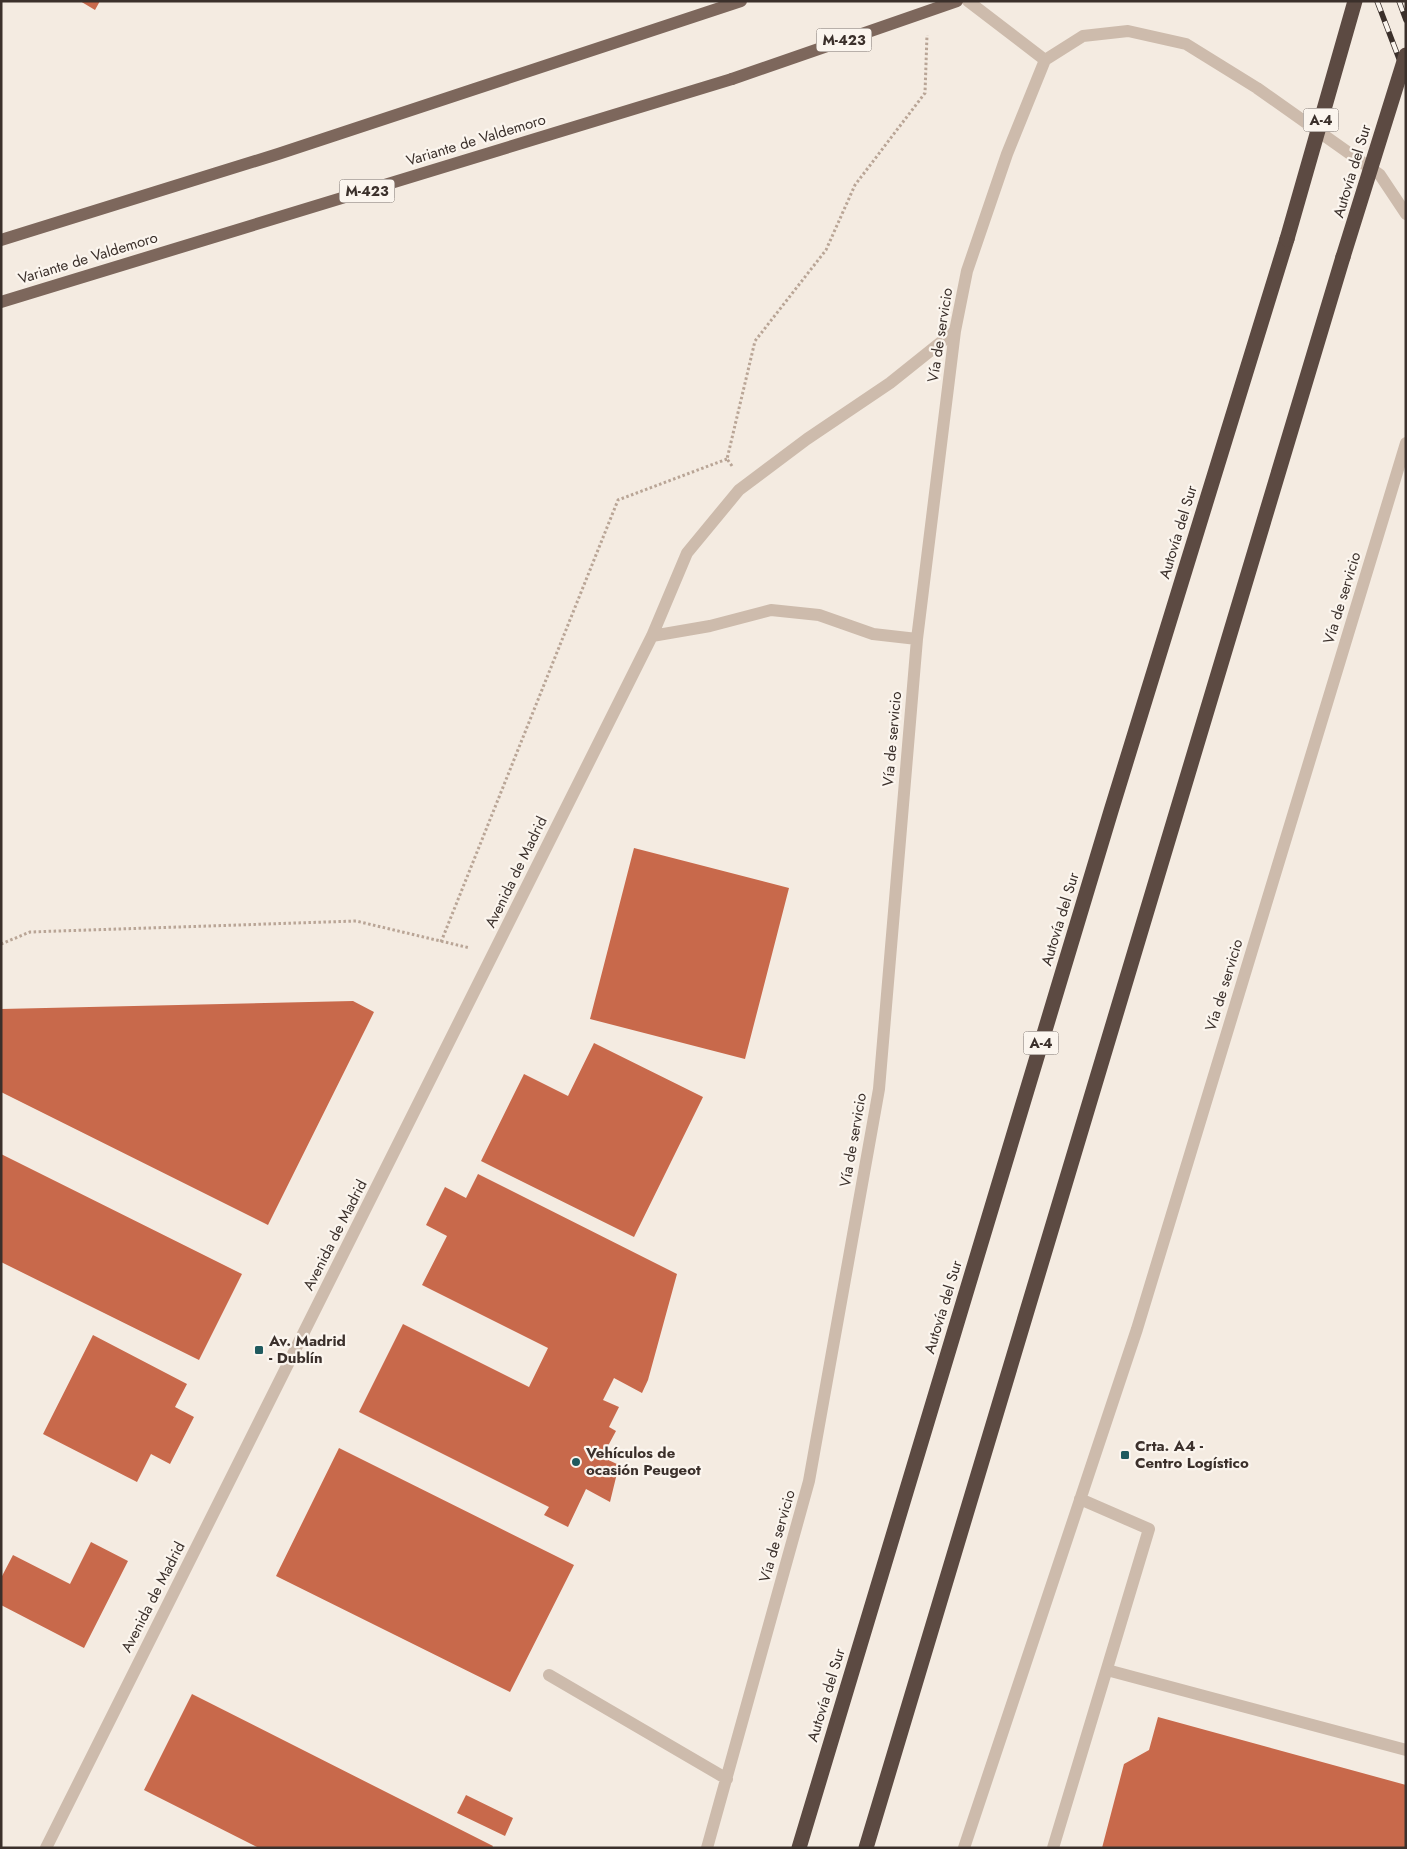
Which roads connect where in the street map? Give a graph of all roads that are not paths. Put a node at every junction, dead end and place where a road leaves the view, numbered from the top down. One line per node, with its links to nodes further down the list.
1 (741, 1): 8 (main road)
2 (957, 1): 9 (main road, Variante de Valdemoro / M-423, bridge)
3 (968, 1): 6 (street)
4 (1355, 1): 21 (highway, Autovía del Sur / A-4, bridge)
5 (1406, 55): 22 (highway, Autovía del Sur, bridge)
6 (1045, 60): 7 (street); 10 (street, Vía de servicio)
7 (1406, 214)
8 (1, 240)
9 (1, 302)
10 (954, 331): 12 (street, Avenida de Madrid); 13 (street, Vía de servicio)
11 (1406, 443): 14 (street, Vía de servicio)
12 (652, 636): 13 (street); 19 (street, Avenida de Madrid)
13 (917, 639): 18 (street, Vía de servicio)
14 (1080, 1499): 15 (street); 23 (street, Vía de servicio)
15 (1107, 1670): 17 (street); 24 (street)
16 (549, 1675): 18 (street)
17 (1406, 1750)
18 (727, 1779): 20 (street, Vía de servicio)
19 (46, 1848)
20 (707, 1848)
21 (799, 1848)
22 (866, 1848)
23 (964, 1848)
24 (1053, 1848)

